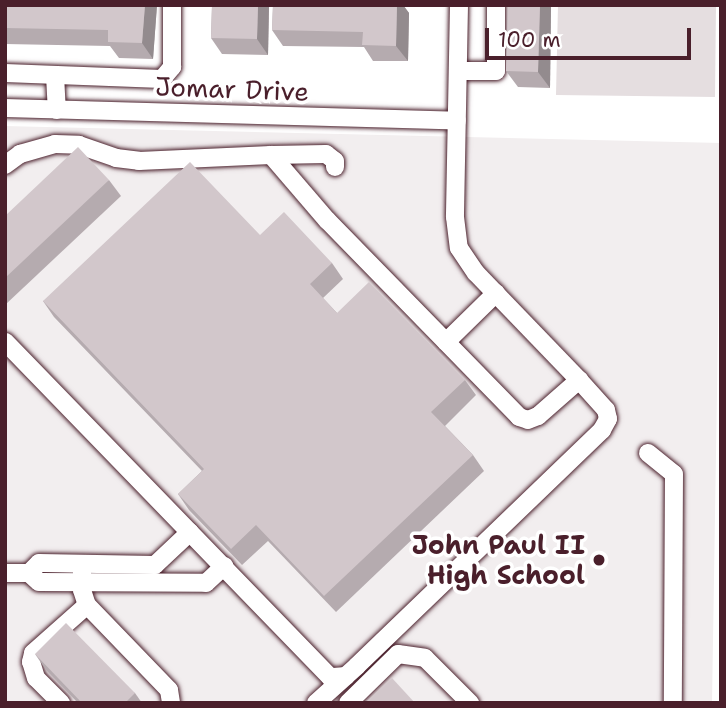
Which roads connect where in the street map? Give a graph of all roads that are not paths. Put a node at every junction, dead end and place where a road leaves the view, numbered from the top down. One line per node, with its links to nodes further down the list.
1 (172, 5): 6 (street)
2 (458, 5): 4 (street)
3 (496, 5): 4 (street)
4 (458, 71): 9 (street)
5 (5, 73): 6 (street)
6 (55, 75): 8 (street)
7 (5, 108): 8 (street, Jomar Drive)
8 (57, 110): 9 (street, Jomar Drive)
9 (457, 121): 13 (street)
10 (271, 155): 11 (street); 12 (street); 15 (street)
11 (5, 165)
12 (335, 167)
13 (496, 293): 15 (street); 16 (street)
14 (5, 342): 18 (street)
15 (446, 342): 16 (street)
16 (579, 380): 27 (street)
17 (648, 453): 33 (street)
18 (190, 533): 19 (street); 21 (street)
19 (162, 558): 20 (street); 25 (street)
20 (82, 564): 23 (street); 24 (street)
21 (224, 566): 25 (street); 27 (street)
22 (5, 573): 23 (street)
23 (29, 573): 24 (street)
24 (82, 582): 25 (street); 26 (street)
25 (185, 583)
26 (87, 605): 28 (street); 29 (street)
27 (346, 676): 30 (street)
28 (61, 703)
29 (171, 703)
30 (316, 703)
31 (348, 703): 32 (street)
32 (470, 703)
33 (673, 703)

